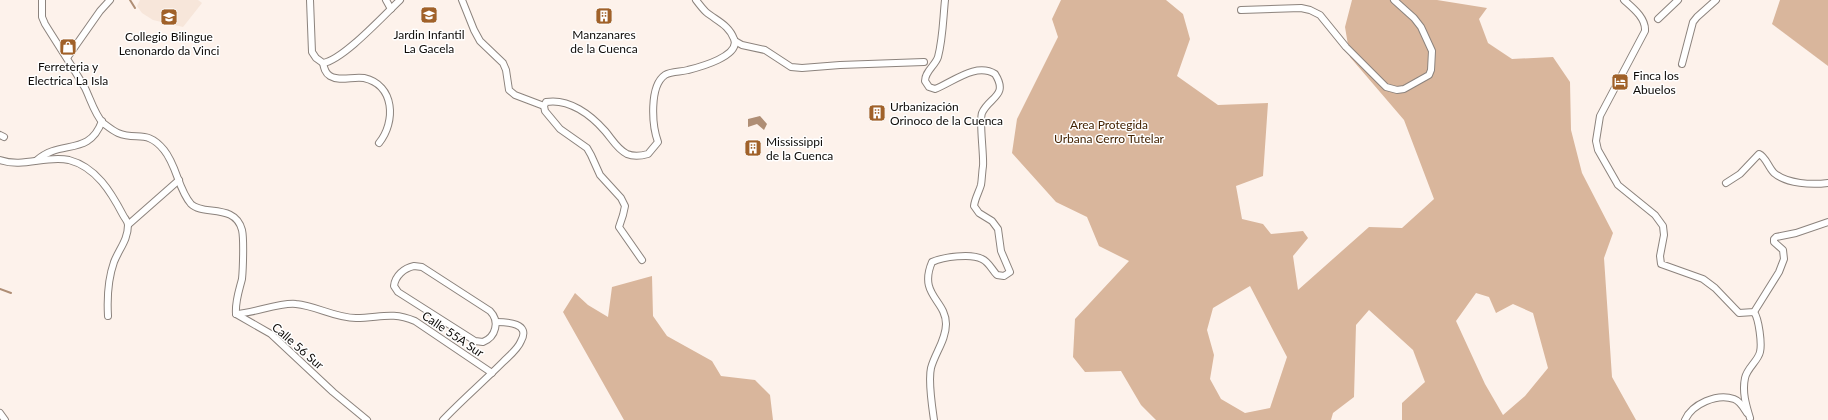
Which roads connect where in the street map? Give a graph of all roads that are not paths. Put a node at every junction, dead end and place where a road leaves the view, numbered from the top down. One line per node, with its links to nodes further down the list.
1 (42, 0): 17 (street)
2 (110, 0): 17 (street)
3 (310, 0): 19 (street)
4 (386, 0): 13 (street)
5 (400, 0): 13 (street)
6 (462, 0): 21 (street)
7 (696, 0): 16 (street)
8 (945, 0): 42 (street)
9 (1394, 0): 14 (street)
10 (1624, 0): 32 (street)
11 (1678, 0): 15 (street)
12 (1715, 1): 20 (street)
13 (391, 9): 19 (street)
14 (1241, 10)
15 (1658, 18)
16 (735, 41): 18 (street); 21 (street)
17 (67, 58): 22 (street)
18 (924, 62)
19 (323, 63): 23 (street)
20 (1682, 64)
21 (544, 106): 31 (street)
22 (102, 121): 25 (street); 26 (street)
23 (379, 143)
24 (0, 160): 25 (street)
25 (37, 160): 30 (street)
26 (179, 180): 30 (street); 33 (street)
27 (1828, 183): 28 (street)
28 (1726, 184)
29 (1828, 222): 32 (street)
30 (128, 224): 34 (street)
31 (642, 260)
32 (1754, 312): 38 (street)
33 (236, 314): 36 (street, Calle 55A Sur); 40 (street, Calle 56 Sur)
34 (108, 316)
35 (496, 322): 35 (street); 36 (street)
36 (492, 374): 41 (street)
37 (0, 413): 39 (street)
38 (1751, 419): 43 (street)
39 (5, 420)
40 (367, 420)
41 (442, 420)
42 (934, 420)
43 (1685, 420)

